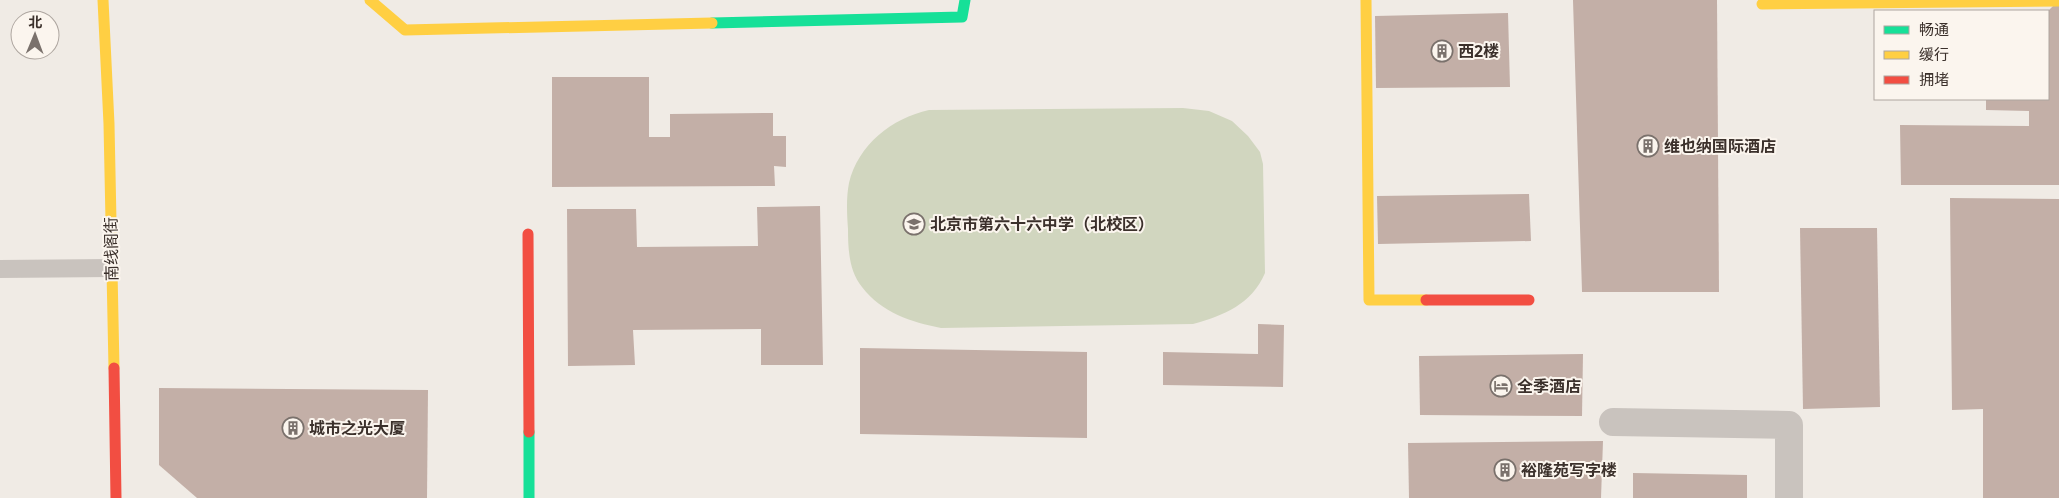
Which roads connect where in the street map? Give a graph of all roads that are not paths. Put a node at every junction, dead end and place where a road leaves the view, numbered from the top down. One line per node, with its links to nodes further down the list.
1 (104, 0): 8 (street, 南线阁街)
2 (370, 0): 3 (street)
3 (966, 0)
4 (1366, 0): 10 (street)
5 (2059, 1): 6 (street)
6 (1762, 4)
7 (528, 234): 13 (street)
8 (111, 268): 9 (lane); 12 (street, 南线阁街)
9 (0, 269)
10 (1529, 300)
11 (1613, 422): 14 (street)
12 (116, 498)
13 (529, 498)
14 (1789, 498)

